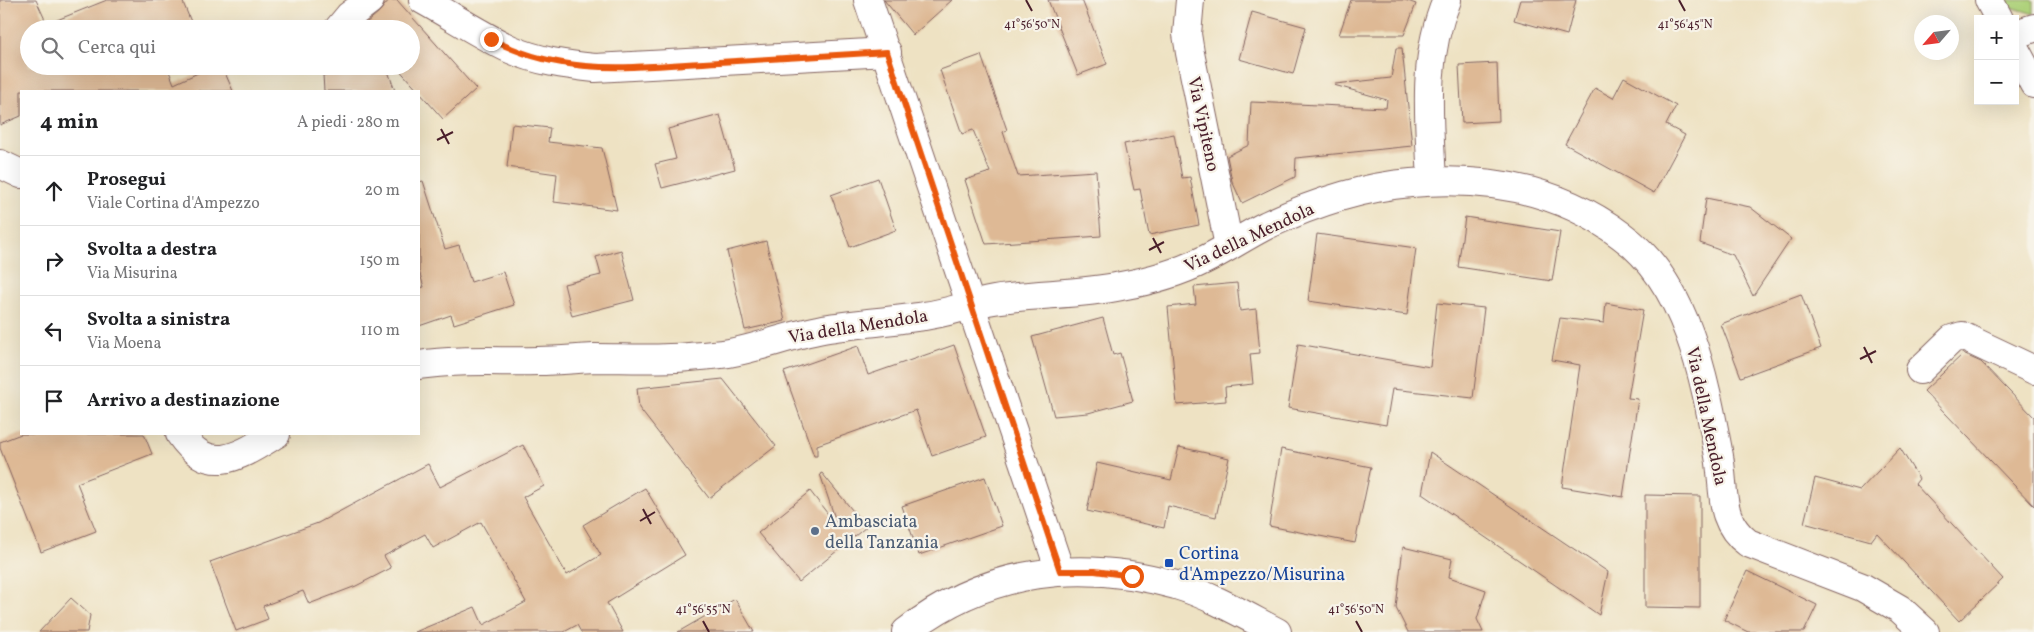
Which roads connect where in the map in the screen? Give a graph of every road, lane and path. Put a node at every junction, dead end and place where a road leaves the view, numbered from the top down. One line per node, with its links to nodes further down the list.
1 (370, 0): 8 (street)
2 (423, 0): 11 (street)
3 (868, 0): 11 (street)
4 (1190, 0): 17 (street, Via Vipiteno)
5 (1448, 0): 16 (street)
6 (1989, 0): 7 (street)
7 (1997, 15)
8 (346, 20)
9 (2034, 28): 10 (street)
10 (2019, 33)
11 (887, 52): 18 (street)
12 (2019, 56): 13 (street)
13 (2034, 84)
14 (0, 164): 15 (street)
15 (20, 174)
16 (1432, 181): 17 (street, Via della Mendola); 27 (street, Via della Mendola)
17 (1229, 246): 18 (street, Via della Mendola)
18 (971, 305): 19 (street, Via della Mendola); 24 (street)
19 (420, 365)
20 (1920, 370): 21 (street)
21 (2034, 370)
22 (181, 435): 23 (street)
23 (274, 435)
24 (1060, 571): 25 (street); 26 (street)
25 (906, 632)
26 (1277, 632)
27 (1925, 632)

